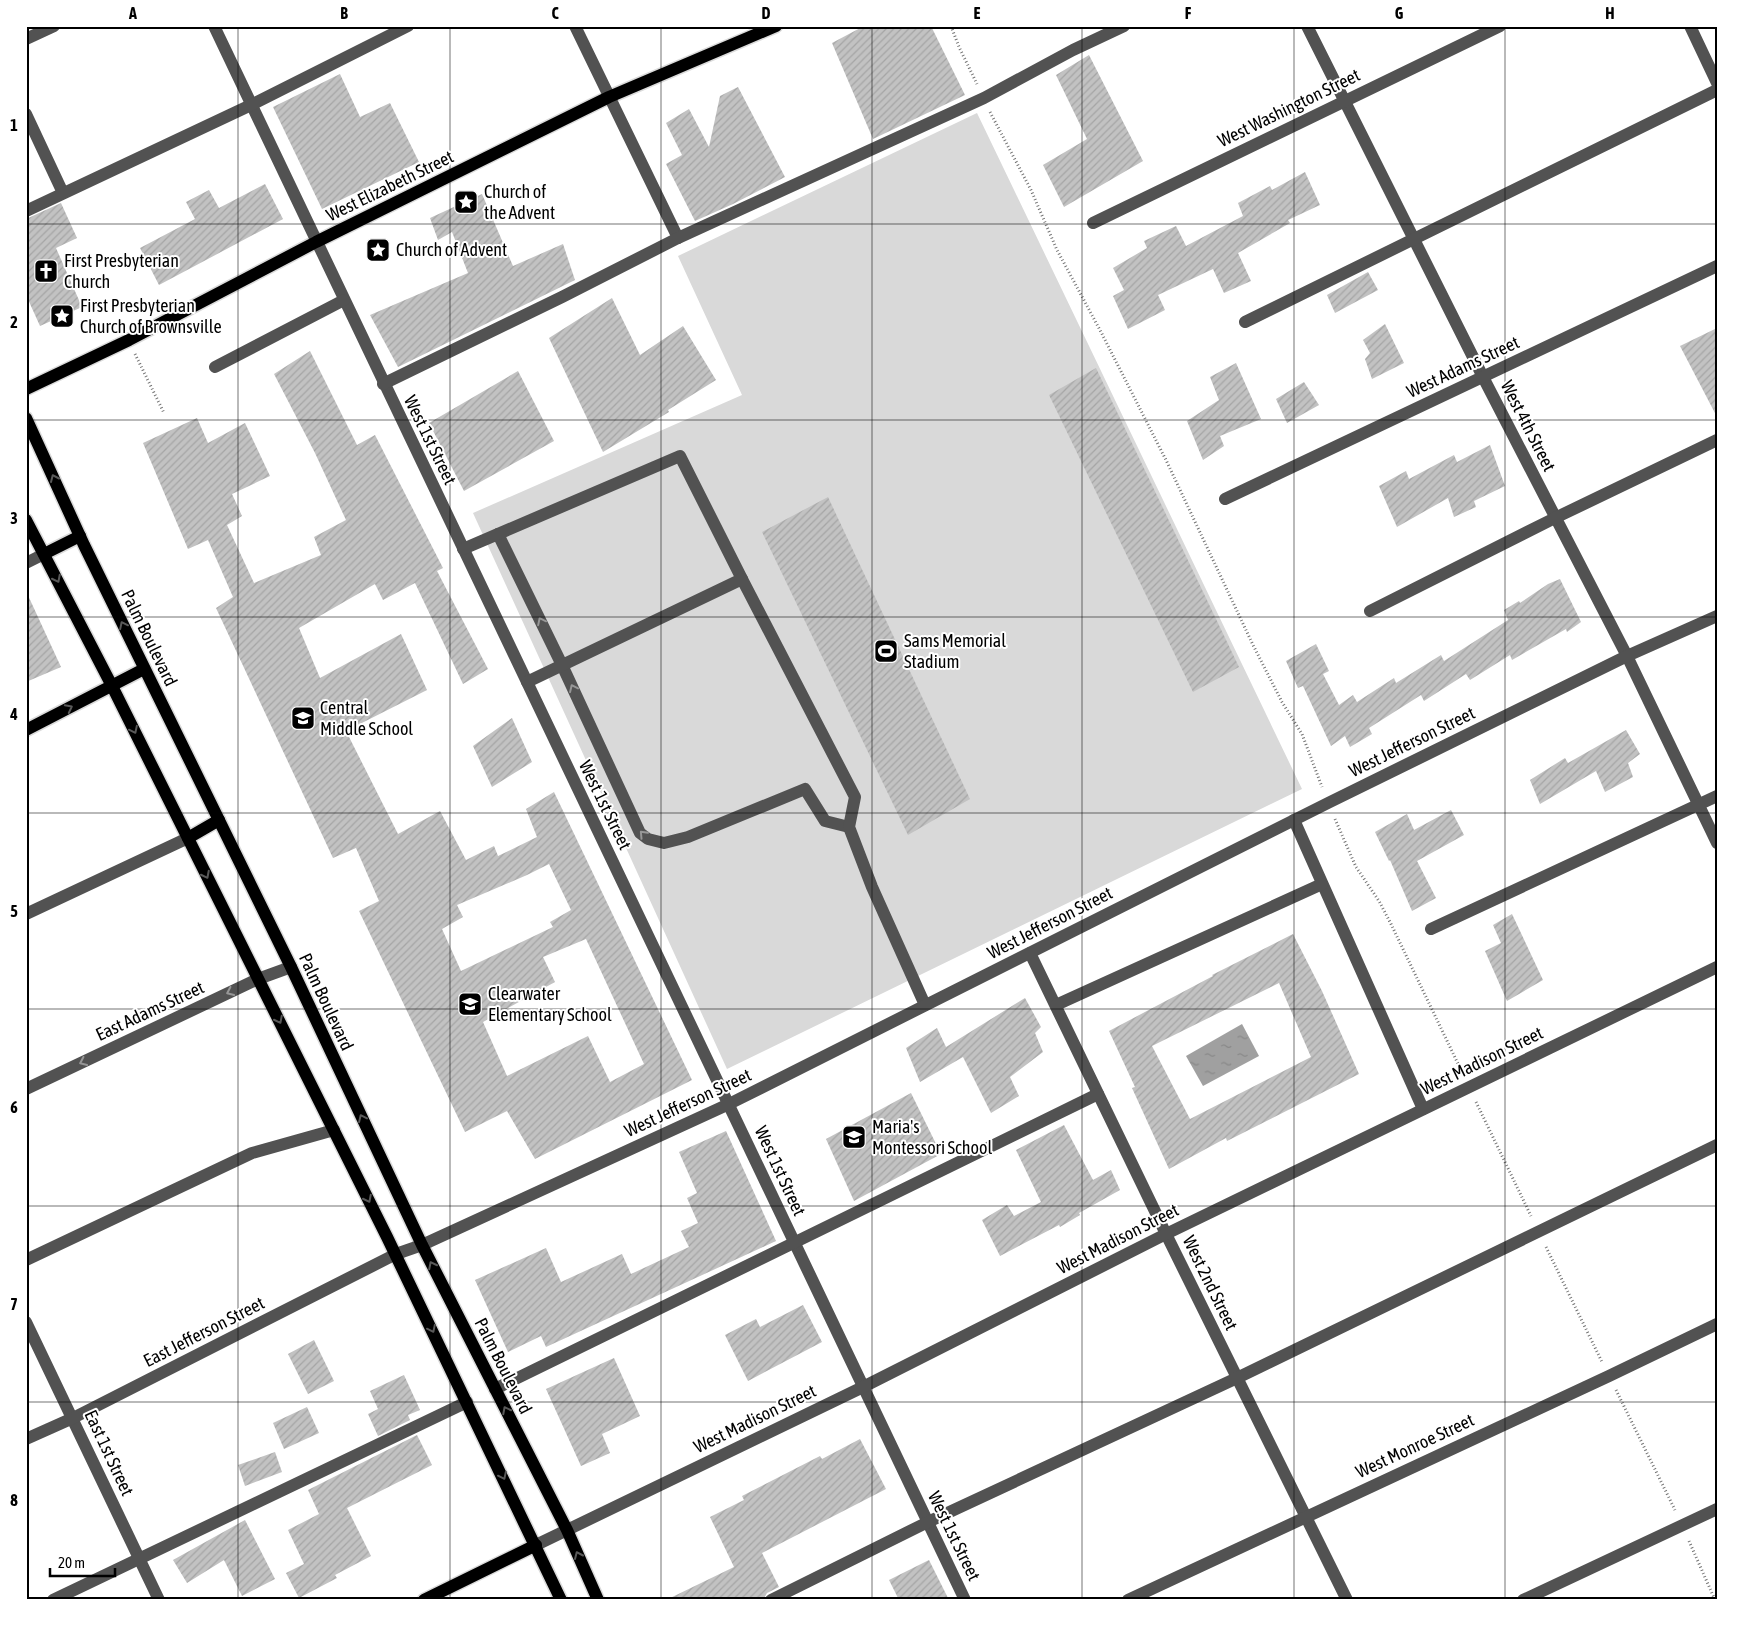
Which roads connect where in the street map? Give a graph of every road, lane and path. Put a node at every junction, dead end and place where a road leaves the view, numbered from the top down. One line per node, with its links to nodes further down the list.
1 (54, 26): 10 (street)
2 (214, 26): 15 (street, West 1st Street)
3 (408, 26): 15 (street)
4 (575, 26): 13 (street)
5 (776, 26): 13 (main road, West Elizabeth Street)
6 (1124, 26): 20 (street)
7 (1307, 26): 14 (street, West 4th Street)
8 (1500, 26): 14 (street, West Washington Street)
9 (1690, 26): 11 (street)
10 (26, 39)
11 (1717, 83)
12 (1717, 90): 21 (street)
13 (609, 97): 20 (street); 22 (main road, West Elizabeth Street)
14 (1344, 101): 19 (street, West Washington Street); 21 (street, West 4th Street)
15 (251, 105): 17 (street); 22 (street, West 1st Street)
16 (26, 114): 17 (street)
17 (62, 194): 18 (street)
18 (26, 211)
19 (1094, 223)
20 (678, 238): 29 (street)
21 (1414, 239): 25 (street); 28 (street, West 4th Street)
22 (316, 242): 24 (street, West 1st Street); 26 (main road, West Elizabeth Street)
23 (1717, 266): 28 (street, West Adams Street)
24 (344, 300): 27 (street); 29 (street, West 1st Street)
25 (1245, 322)
26 (128, 340): 30 (main road, West Elizabeth Street); 31 (path)
27 (215, 367)
28 (1483, 377): 34 (street, West Adams Street); 35 (street, West 4th Street)
29 (384, 384): 39 (street, West 1st Street)
30 (26, 390)
31 (164, 413)
32 (26, 418): 38 (main road, Palm Boulevard, one-way to 32)
33 (1717, 440): 35 (street)
34 (1225, 499)
35 (1555, 518): 43 (street); 45 (street, West 4th Street)
36 (26, 520): 40 (main road)
37 (498, 534): 39 (street); 42 (street); 46 (street, one-way to 37)
38 (80, 536): 40 (main road); 47 (main road, Palm Boulevard, one-way to 38)
39 (463, 549): 48 (street, West 1st Street)
40 (44, 554): 41 (street); 49 (main road, one-way to 49)
41 (26, 563)
42 (742, 579): 46 (street); 55 (street)
43 (1370, 611)
44 (1717, 616): 45 (street, West Jefferson Street)
45 (1627, 656): 52 (street, West 4th Street); 54 (street, West Jefferson Street)
46 (562, 665): 48 (street); 55 (street, one-way to 46)
47 (144, 668): 49 (main road); 53 (main road, Palm Boulevard)
48 (527, 682): 69 (street, West 1st Street)
49 (112, 686): 50 (main road, one-way to 49); 56 (main road, one-way to 56)
50 (26, 730)
51 (1717, 796): 52 (street)
52 (1698, 805): 57 (street, West 4th Street); 60 (street)
53 (219, 820): 56 (main road); 62 (main road, Palm Boulevard)
54 (1294, 820): 58 (street); 61 (street, West Jefferson Street)
55 (849, 827): 65 (street)
56 (188, 838): 59 (street); 64 (main road, one-way to 64)
57 (1717, 843)
58 (1322, 884): 66 (street); 70 (street)
59 (26, 914)
60 (1431, 930)
61 (1030, 953): 65 (street, West Jefferson Street); 66 (street, West 2nd Street)
62 (291, 967): 64 (street, East Adams Street); 75 (main road, Palm Boulevard, one-way to 62)
63 (1717, 967): 70 (street, West Madison Street)
64 (258, 979): 67 (street, East Adams Street, one-way to 67); 71 (main road, one-way to 71)
65 (925, 1005): 69 (street, West Jefferson Street)
66 (1056, 1005): 68 (street, West 2nd Street)
67 (26, 1089)
68 (1098, 1094): 73 (street, West 2nd Street); 74 (street)
69 (729, 1104): 74 (street, West 1st Street); 75 (street, West Jefferson Street)
70 (1424, 1109): 73 (street, West Madison Street)
71 (334, 1130): 76 (main road, one-way to 76); 77 (street)
72 (1717, 1145): 80 (street)
73 (1166, 1234): 80 (street, West 2nd Street); 81 (street, West Madison Street)
74 (794, 1242): 81 (street, West 1st Street); 82 (street)
75 (422, 1245): 76 (street, West Jefferson Street); 82 (main road, Palm Boulevard, one-way to 75)
76 (396, 1254): 83 (main road, one-way to 83); 84 (street, East Jefferson Street)
77 (26, 1260)
78 (26, 1322): 84 (street, East 1st Street)
79 (1717, 1324): 87 (street, West Monroe Street)
80 (1237, 1378): 87 (street, West 2nd Street); 88 (street)
81 (863, 1387): 88 (street, West 1st Street); 89 (street, West Madison Street)
82 (495, 1389): 89 (main road, Palm Boulevard, one-way to 82)
83 (467, 1402): 90 (main road, one-way to 90); 91 (street)
84 (73, 1418): 85 (street, East Jefferson Street); 91 (street, East 1st Street)
85 (26, 1439)
86 (1717, 1509): 101 (street)
87 (1306, 1516): 99 (street, West Monroe Street); 100 (street, West 2nd Street)
88 (928, 1522): 97 (street); 98 (street, West 1st Street)
89 (567, 1530): 90 (street, West Madison Street); 96 (main road, Palm Boulevard, one-way to 89)
90 (536, 1545): 94 (main road); 95 (main road)
91 (139, 1558): 92 (street); 93 (street, East 1st Street)
92 (53, 1600)
93 (159, 1600)
94 (424, 1600)
95 (561, 1600)
96 (598, 1600)
97 (771, 1600)
98 (965, 1600)
99 (1128, 1600)
100 (1347, 1600)
101 (1522, 1600)

